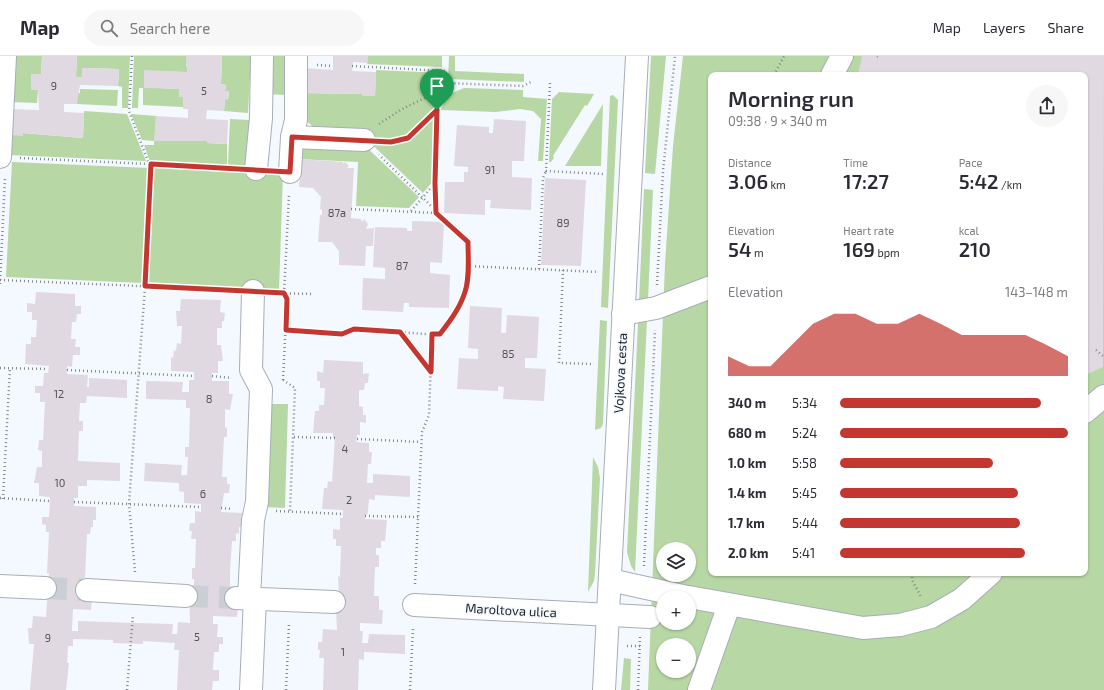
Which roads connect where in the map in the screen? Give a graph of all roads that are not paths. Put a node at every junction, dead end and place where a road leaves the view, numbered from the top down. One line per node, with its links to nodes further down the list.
1 (5, 56): 9 (street)
2 (262, 56): 10 (street)
3 (296, 56): 8 (street)
4 (637, 56): 14 (street, Vojkova cesta)
5 (842, 56): 6 (street)
6 (834, 72)
7 (371, 133): 8 (street)
8 (292, 137): 11 (street)
9 (3, 158)
10 (256, 169)
11 (290, 172)
12 (708, 288): 14 (street)
13 (253, 292): 24 (street)
14 (623, 314): 18 (street, Vojkova cesta)
15 (1104, 396): 16 (street)
16 (1088, 409)
17 (988, 576): 28 (street)
18 (610, 580): 22 (street); 29 (street, Vojkova cesta)
19 (0, 586): 20 (street)
20 (45, 588)
21 (87, 590): 23 (street)
22 (656, 590)
23 (186, 596)
24 (247, 598): 26 (street); 31 (street)
25 (696, 599): 28 (street)
26 (334, 602)
27 (414, 605): 29 (street, Maroltova ulica)
28 (729, 605): 33 (street)
29 (608, 615): 30 (street, Maroltova ulica); 32 (street, Vojkova cesta)
30 (650, 617)
31 (251, 690)
32 (604, 690)
33 (700, 690)

